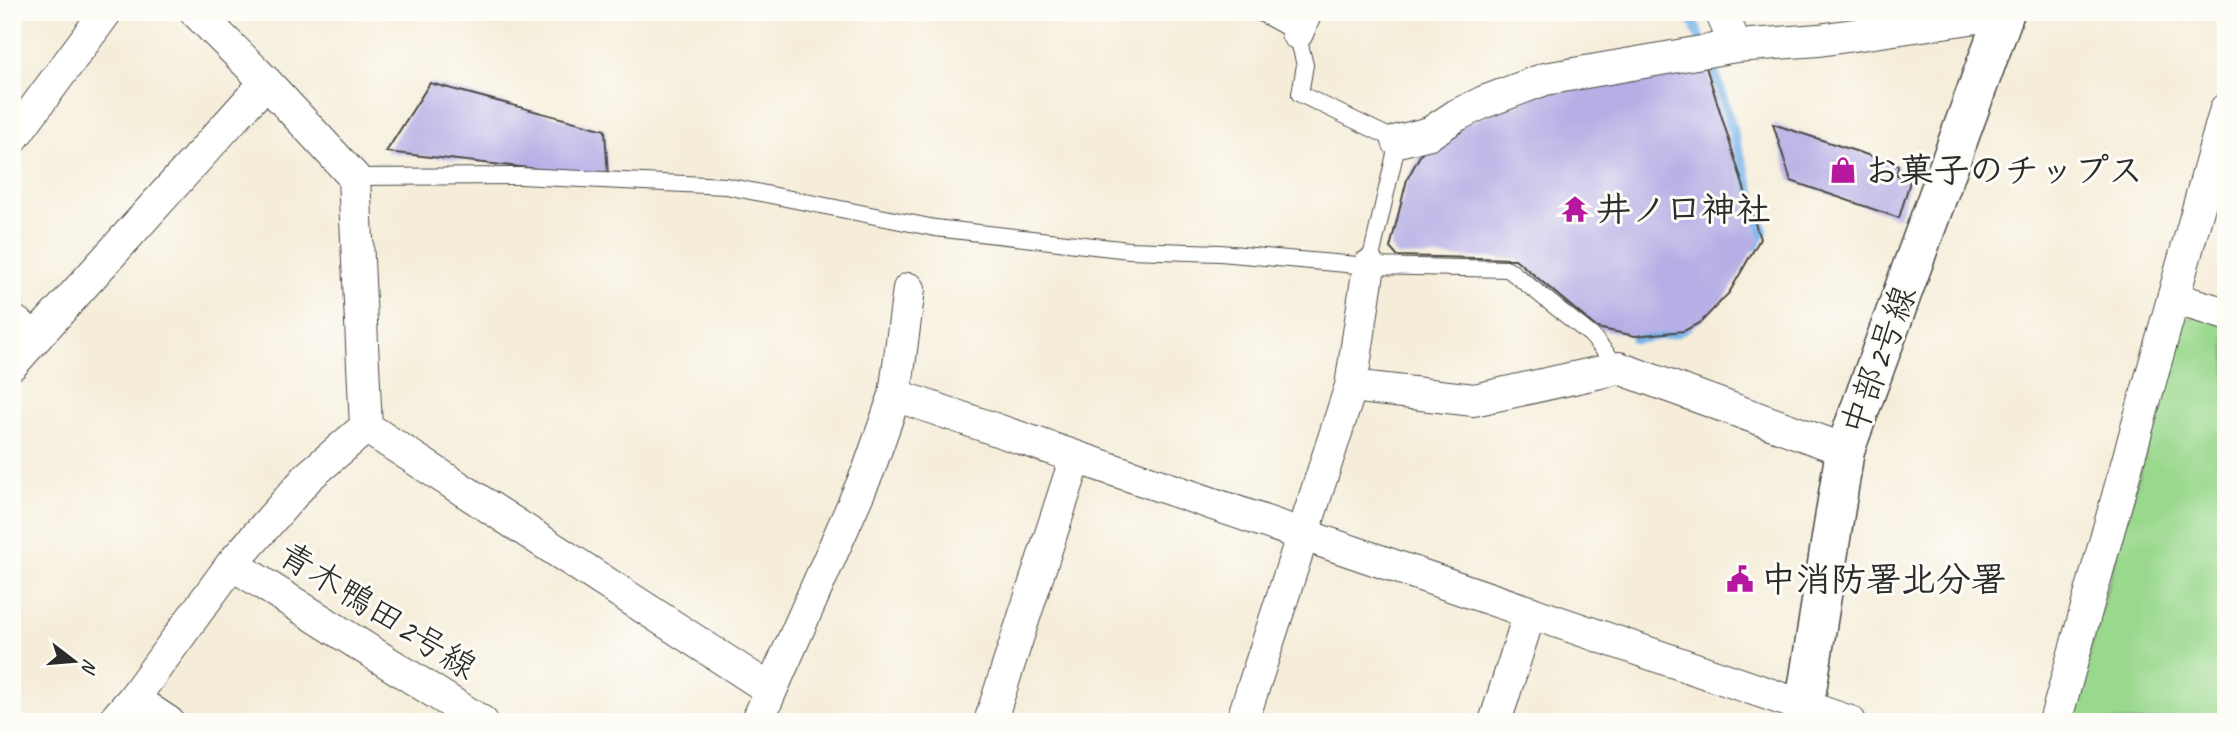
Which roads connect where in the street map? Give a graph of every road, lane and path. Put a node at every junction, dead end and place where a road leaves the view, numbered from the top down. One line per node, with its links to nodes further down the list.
1 (106, 12): 10 (street)
2 (196, 12): 8 (street)
3 (1259, 12): 6 (lane)
4 (1721, 12): 7 (street)
5 (2005, 12): 7 (street); 23 (street, 中部2号線)
6 (1301, 23): 11 (lane)
7 (1736, 46): 11 (street)
8 (266, 82): 12 (street); 17 (street)
9 (2226, 109): 15 (street)
10 (12, 139)
11 (1398, 141): 13 (lane)
12 (355, 177): 13 (lane); 22 (street)
13 (1369, 266): 19 (lane); 20 (street)
14 (909, 289): 21 (street)
15 (2173, 298): 16 (street); 38 (street)
16 (2226, 314)
17 (24, 329): 18 (street)
18 (12, 364)
19 (1619, 368): 20 (street); 23 (street)
20 (1351, 386): 25 (street)
21 (895, 395): 24 (street); 28 (street)
22 (366, 427): 26 (street); 28 (street)
23 (1845, 450): 30 (street, 中部2号線)
24 (1076, 457): 25 (street); 34 (street)
25 (1303, 534): 27 (street); 35 (street)
26 (232, 564): 29 (street); 32 (street, 青木鴨田2号線)
27 (1530, 612): 30 (street); 36 (street)
28 (771, 690): 33 (street)
29 (123, 710): 31 (street)
30 (1804, 714): 37 (street)
31 (168, 722)
32 (482, 722)
33 (757, 722)
34 (990, 722)
35 (1242, 722)
36 (1495, 722)
37 (1850, 722)
38 (2055, 722)

